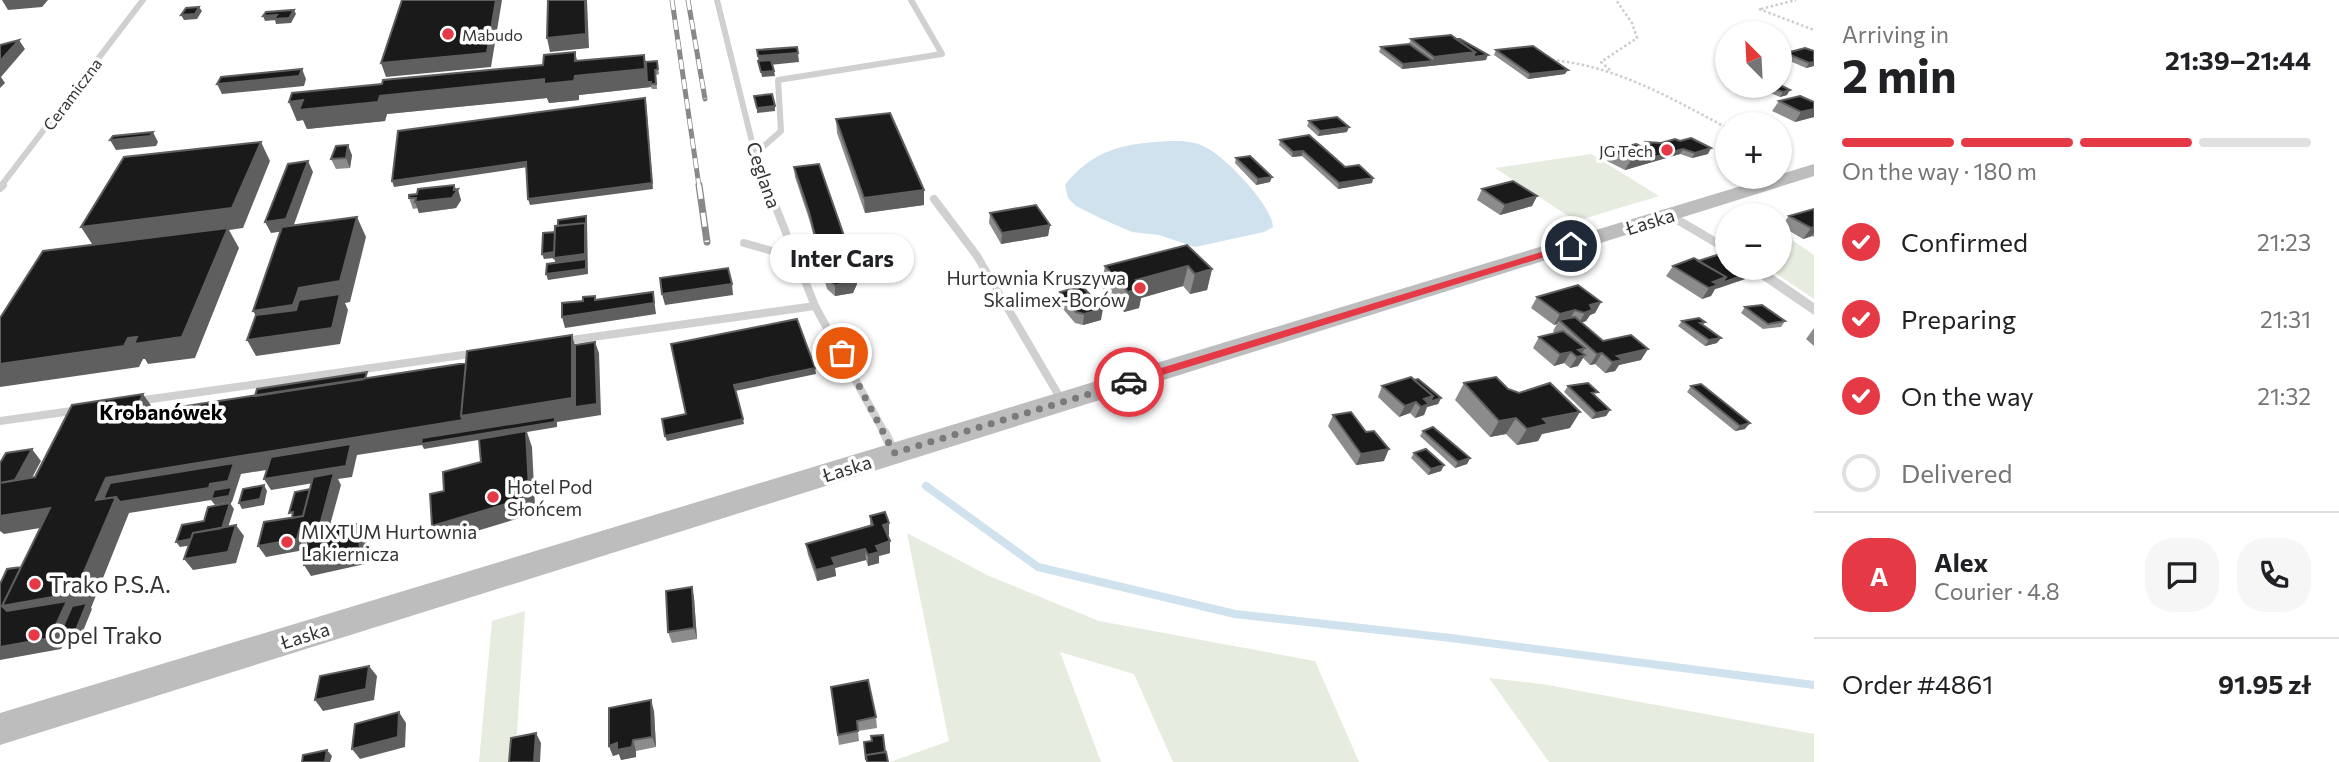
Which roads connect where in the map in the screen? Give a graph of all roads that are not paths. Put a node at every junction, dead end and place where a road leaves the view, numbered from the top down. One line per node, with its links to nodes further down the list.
1 (144, 0): 6 (lane, Ceramiczna)
2 (717, 0): 4 (lane, Ceglana)
3 (911, 0): 4 (lane)
4 (755, 154): 11 (lane, Ceglana)
5 (1814, 170): 8 (main road, Łaska)
6 (0, 188)
7 (934, 199): 17 (lane)
8 (1671, 215): 9 (street); 17 (main road, Łaska)
9 (1715, 242)
10 (744, 243): 11 (lane)
11 (794, 257): 13 (lane, Ceglana)
12 (1770, 280): 14 (street)
13 (815, 306): 15 (lane); 21 (lane, Ceglana)
14 (1814, 310)
15 (552, 343)
16 (484, 352): 18 (lane)
17 (1063, 402): 21 (main road, Łaska)
18 (124, 403)
19 (83, 409): 20 (lane)
20 (0, 421)
21 (894, 453): 22 (main road, Łaska)
22 (0, 729)

